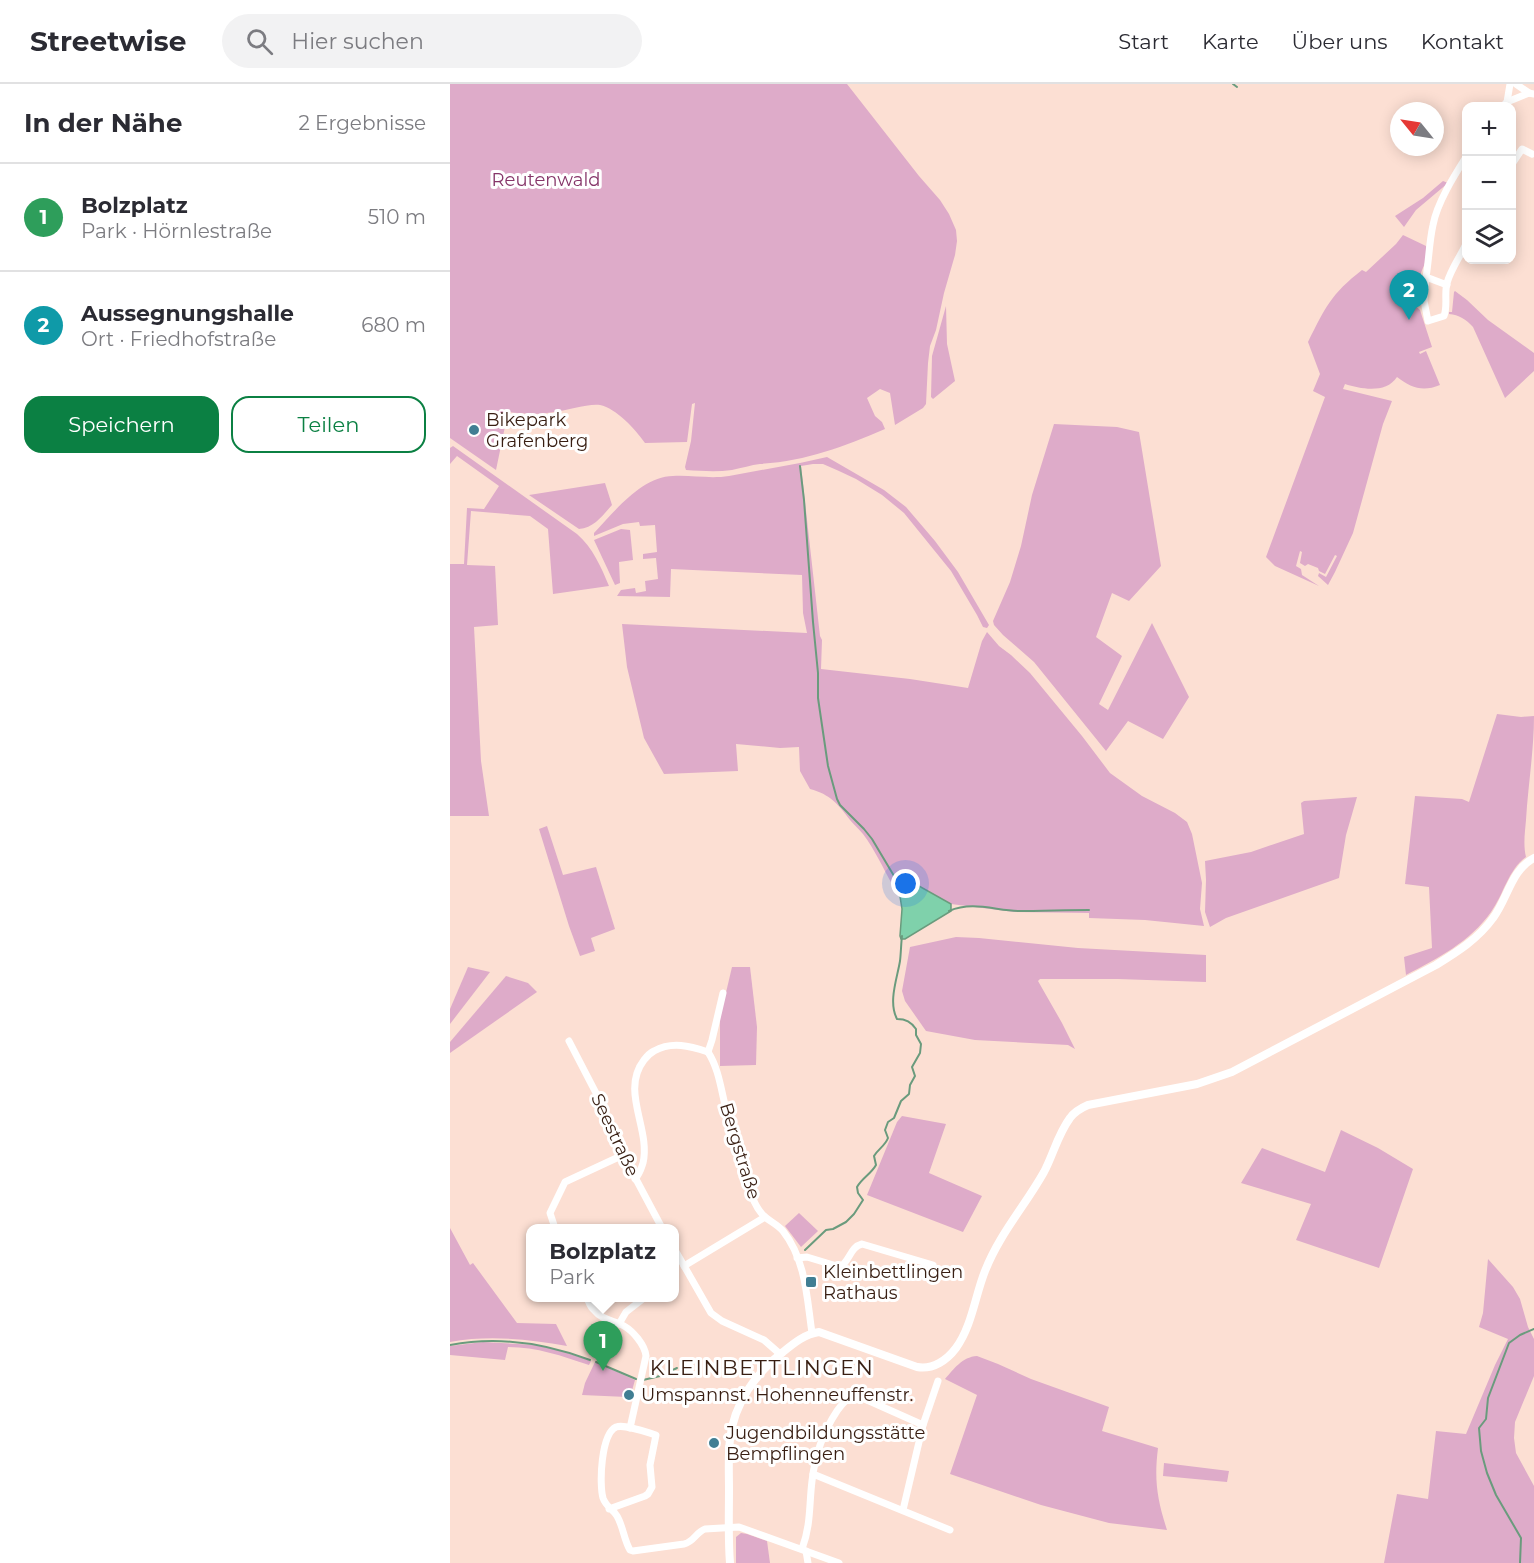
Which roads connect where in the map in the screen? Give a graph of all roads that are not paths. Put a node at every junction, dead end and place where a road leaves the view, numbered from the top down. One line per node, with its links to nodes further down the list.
1 (1510, 84): 4 (street)
2 (1516, 84): 3 (street)
3 (1532, 94): 5 (street)
4 (1506, 102)
5 (1510, 102)
6 (1532, 154): 7 (street)
7 (1516, 158)
8 (1462, 164): 10 (street)
9 (1462, 252): 11 (street)
10 (1426, 277): 11 (street); 11 (street)
11 (1447, 285)
12 (1534, 858): 30 (street)
13 (723, 993): 15 (street)
14 (569, 1041): 16 (street, Seestraße)
15 (708, 1052): 17 (street); 20 (street, Bergstraße)
16 (623, 1155): 18 (street, Seestraße); 21 (street)
17 (644, 1161): 18 (street); 19 (street)
18 (628, 1166): 19 (street, Seestraße)
19 (635, 1179): 22 (street, Seestraße)
20 (765, 1217): 24 (street, Bergstraße); 26 (street)
21 (554, 1224)
22 (660, 1224)
23 (679, 1257): 26 (street)
24 (797, 1258): 25 (street); 30 (street, Bergstraße)
25 (933, 1265)
26 (684, 1266): 31 (street)
27 (589, 1302): 29 (street)
28 (639, 1302): 29 (street)
29 (619, 1324): 36 (street)
30 (812, 1333): 31 (street)
31 (780, 1354): 34 (street)
32 (938, 1381): 35 (street)
33 (710, 1394): 34 (street)
34 (742, 1399): 40 (street)
35 (923, 1425): 37 (street); 39 (street)
36 (630, 1428): 38 (street); 38 (street)
37 (813, 1474): 39 (street); 42 (street)
38 (609, 1509): 40 (street)
39 (903, 1510): 41 (street)
40 (729, 1527): 42 (street); 43 (street)
41 (950, 1530)
42 (804, 1550): 44 (street); 45 (street)
43 (730, 1563)
44 (808, 1563)
45 (839, 1563)

